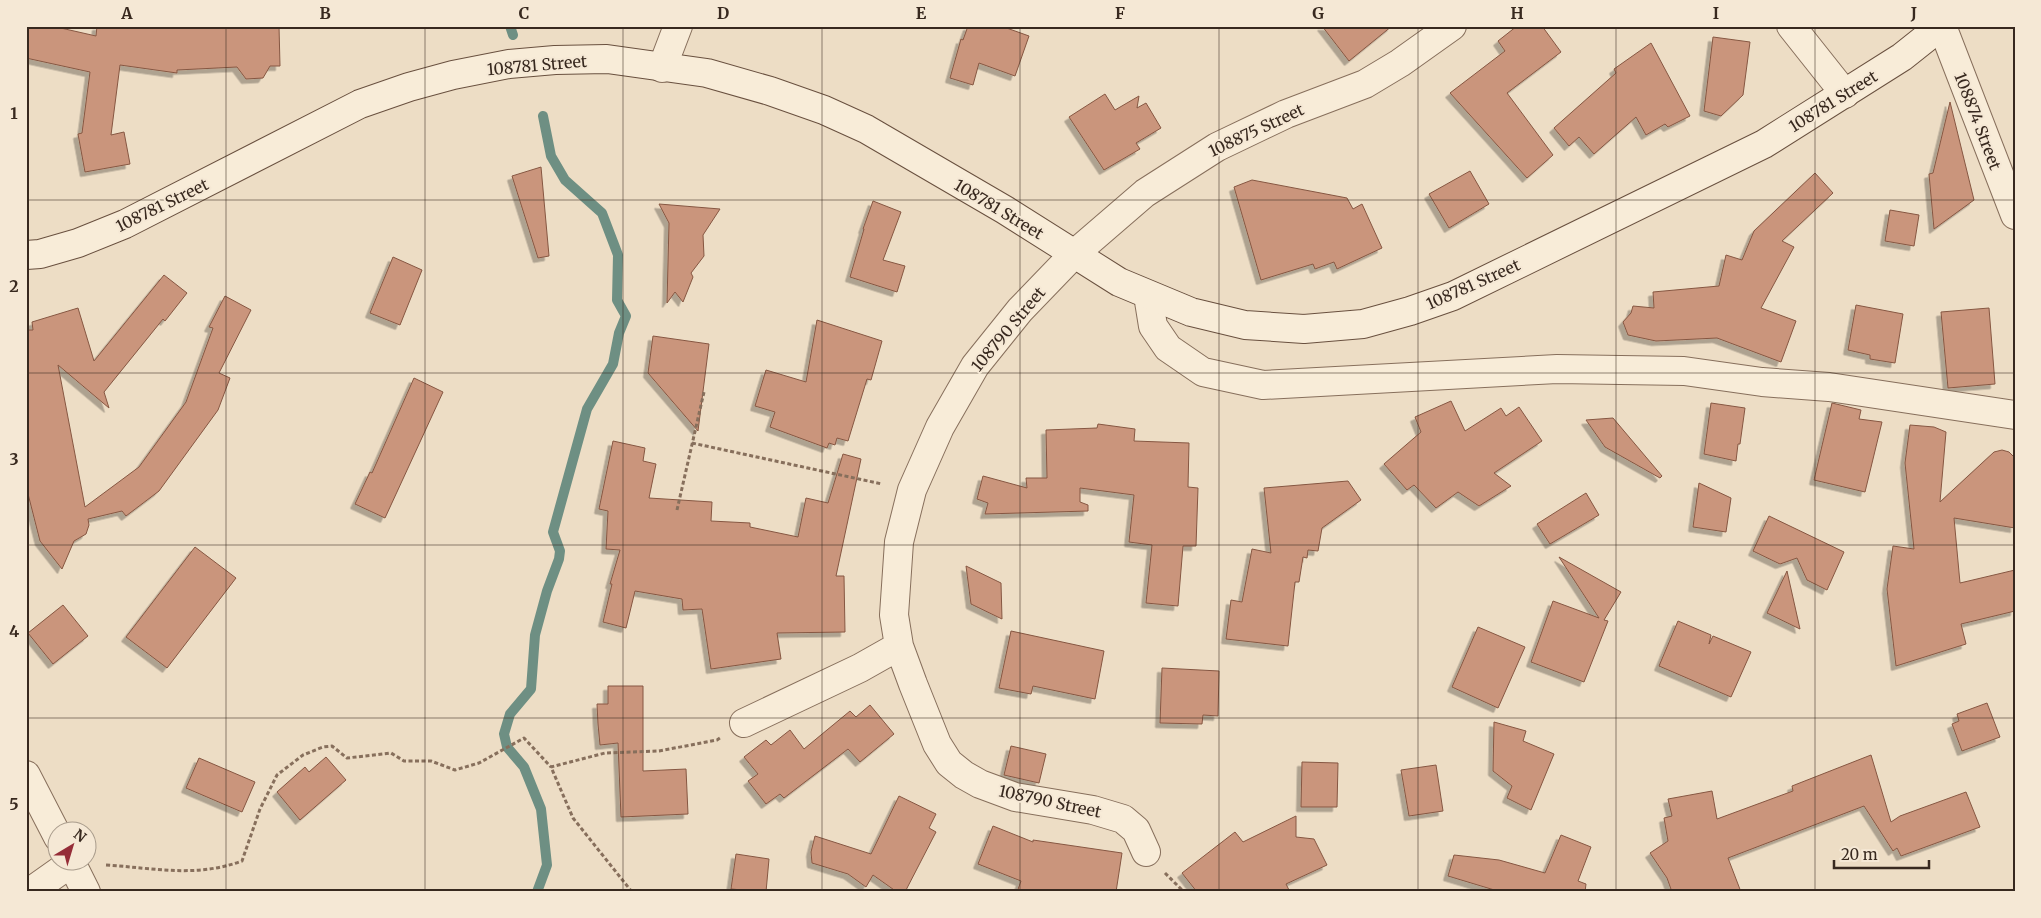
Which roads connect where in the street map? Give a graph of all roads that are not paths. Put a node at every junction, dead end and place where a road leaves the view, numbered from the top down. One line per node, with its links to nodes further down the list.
1 (678, 26): 5 (street)
2 (1452, 26): 8 (street, 108875 Street)
3 (1790, 26): 6 (street)
4 (1941, 26): 6 (street, 108781 Street); 7 (street, 108874 Street)
5 (662, 68): 8 (street, 108781 Street); 9 (street, 108781 Street)
6 (1845, 94): 10 (street, 108781 Street)
7 (2015, 215)
8 (1074, 255): 10 (street, 108781 Street); 12 (street, 108790 Street)
9 (26, 256)
10 (1148, 295): 11 (street)
11 (2015, 415)
12 (899, 646): 13 (street); 16 (street, 108790 Street)
13 (744, 723)
14 (26, 775): 15 (street)
15 (50, 820)
16 (1146, 852)
17 (59, 870): 19 (street)
18 (74, 870): 20 (street)
19 (30, 892)
20 (86, 892)

